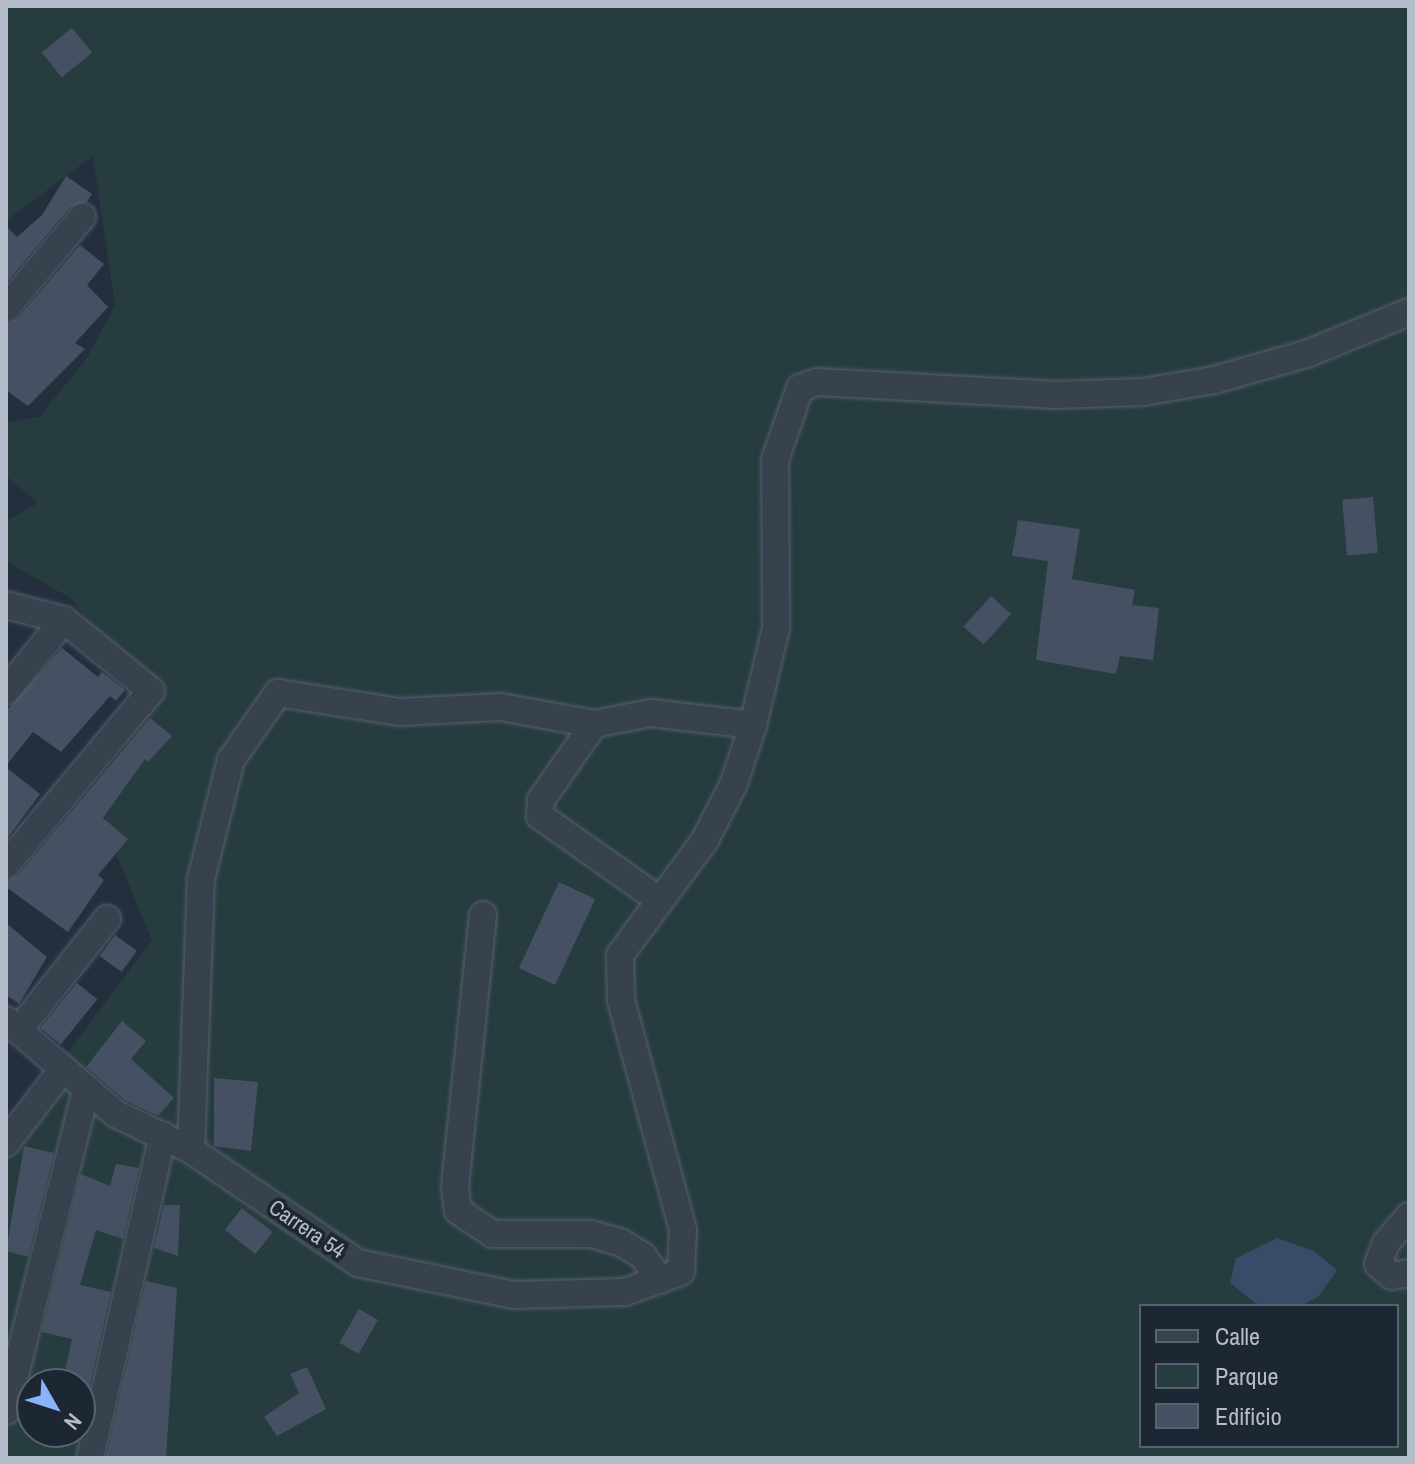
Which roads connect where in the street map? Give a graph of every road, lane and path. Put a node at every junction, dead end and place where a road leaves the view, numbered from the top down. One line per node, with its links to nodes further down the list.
1 (82, 217): 2 (street)
2 (6, 308)
3 (1409, 312): 8 (street)
4 (6, 605): 5 (street)
5 (64, 620): 6 (street); 9 (street)
6 (6, 691)
7 (594, 724): 8 (street); 10 (street); 18 (street)
8 (753, 725): 10 (street)
9 (6, 865)
10 (659, 900): 21 (street)
11 (483, 915): 21 (street)
12 (107, 919): 13 (street)
13 (13, 1025): 14 (street, Carrera 54)
14 (63, 1069): 15 (street, Carrera 54); 17 (street)
15 (86, 1089): 16 (street, Carrera 54); 22 (street)
16 (163, 1135): 18 (street, Carrera 54); 23 (street)
17 (6, 1143)
18 (191, 1150): 21 (street, Carrera 54)
19 (1409, 1216): 20 (street)
20 (1409, 1273)
21 (659, 1280)
22 (6, 1411)
23 (90, 1458)

